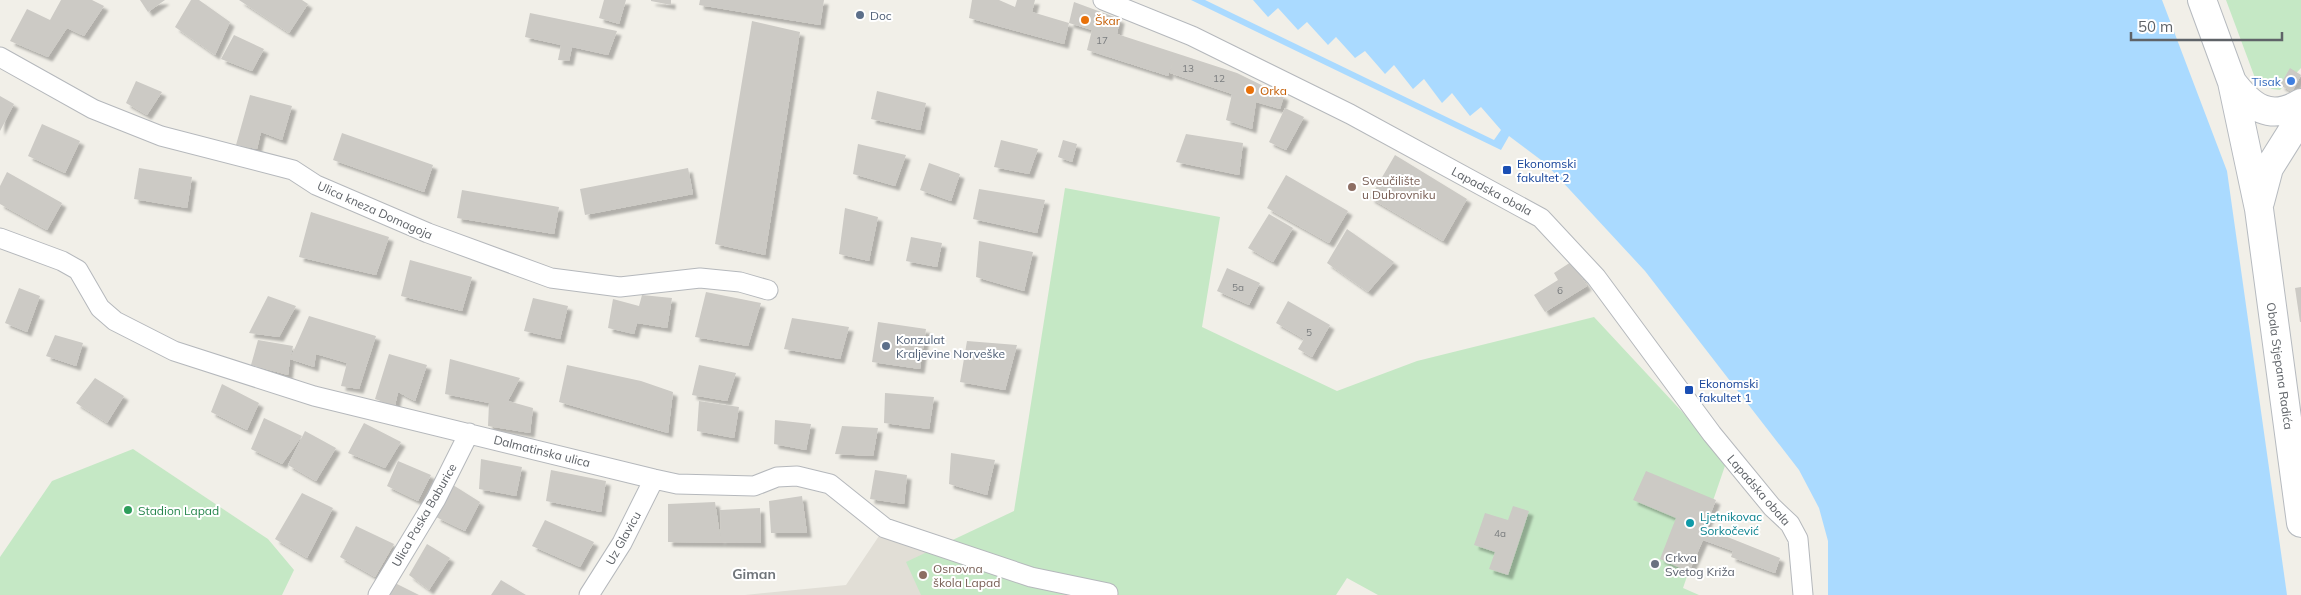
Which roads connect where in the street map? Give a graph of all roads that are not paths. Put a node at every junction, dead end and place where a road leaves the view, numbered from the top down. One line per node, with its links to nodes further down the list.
1 (1103, 0): 16 (street, Lapadska obala)
2 (2202, 0): 4 (main road, Obala Stjepana Radića)
3 (0, 57): 9 (street, Ulica kneza Domagoja)
4 (2232, 82): 5 (main road); 7 (main road, Obala Stjepana Radića)
5 (2301, 103)
6 (2301, 117): 7 (main road, Obala Stjepana Radića)
7 (2259, 209): 12 (main road, Obala Stjepana Radića)
8 (0, 238): 10 (street, Dalmatinska ulica)
9 (768, 290)
10 (469, 433): 11 (street, Dalmatinska ulica); 14 (street, Ulica Paska Baburice)
11 (654, 480): 13 (street, Dalmatinska ulica); 15 (street, Uz Glavicu)
12 (2301, 523)
13 (1108, 593)
14 (378, 595)
15 (589, 595)
16 (1803, 595)

